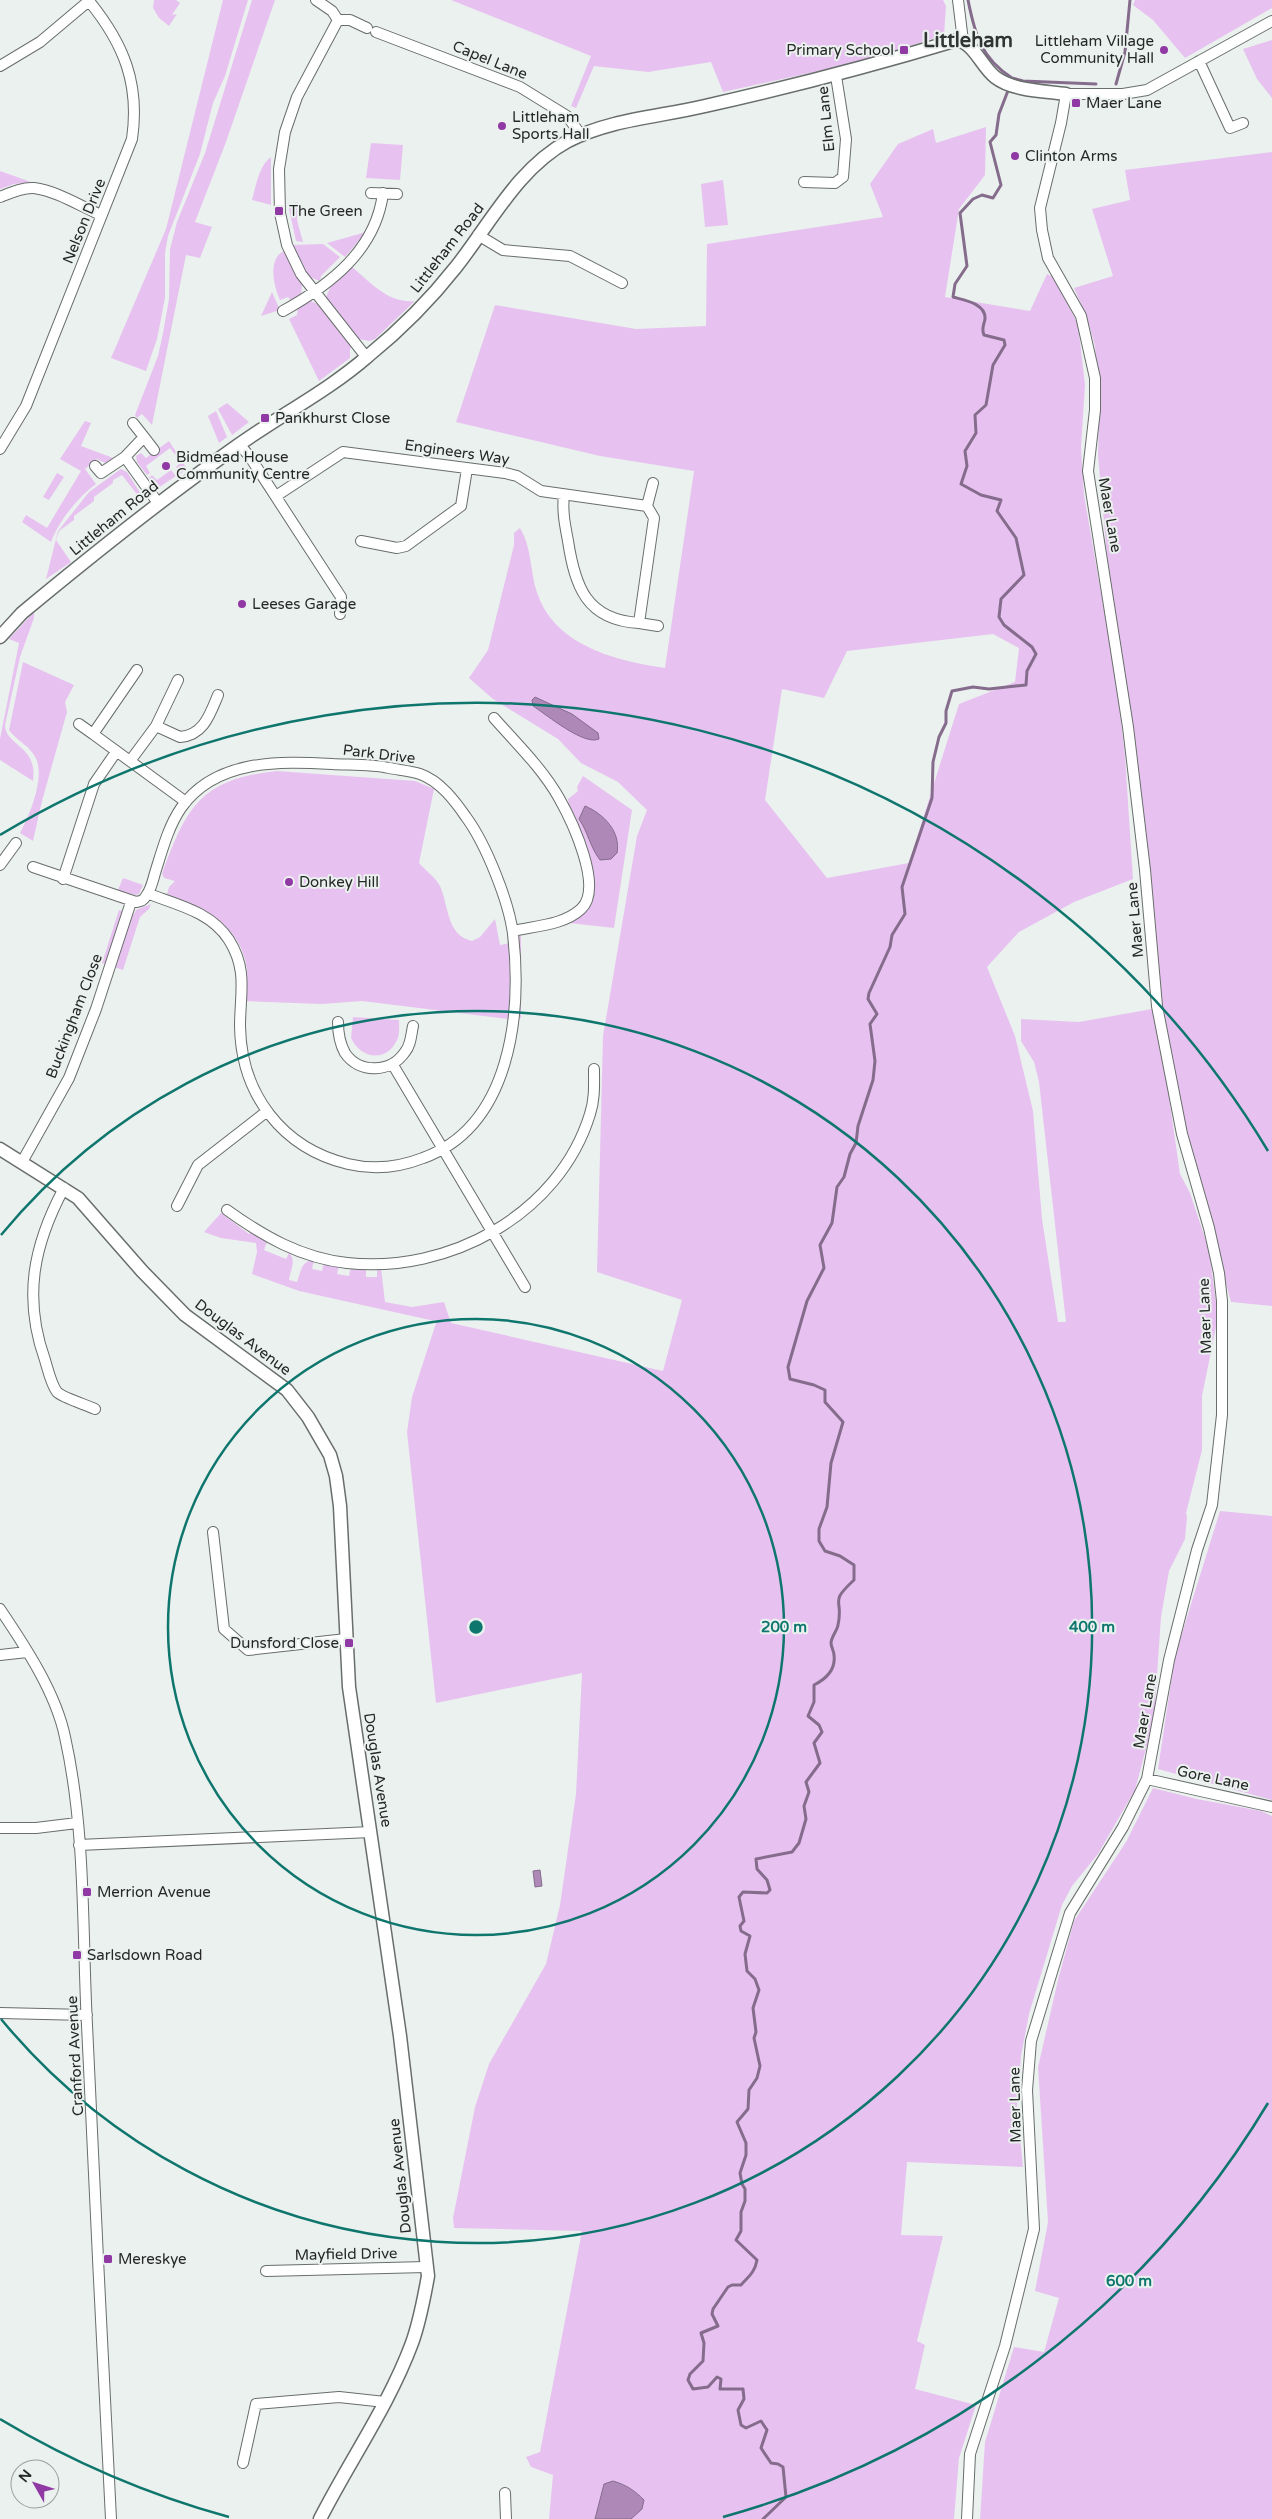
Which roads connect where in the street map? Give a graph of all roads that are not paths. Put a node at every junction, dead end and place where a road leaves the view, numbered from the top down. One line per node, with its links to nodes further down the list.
1 (316, 0): 4 (street)
2 (958, 0): 6 (street)
3 (90, 1): 8 (street); 18 (street, Nelson Drive)
4 (338, 20): 12 (street, Capel Lane); 21 (street)
5 (1272, 21): 7 (street)
6 (963, 41): 9 (street, Littleham Road); 10 (street)
7 (1199, 61): 10 (street); 11 (street)
8 (0, 66)
9 (836, 76): 12 (street, Littleham Road); 13 (street, Elm Lane)
10 (1066, 94): 78 (street, Maer Lane)
11 (1243, 123)
12 (581, 134): 19 (street, Littleham Road)
13 (804, 182)
14 (371, 193): 15 (street)
15 (383, 193): 16 (street); 21 (street)
16 (397, 194)
17 (0, 197): 18 (street)
18 (101, 215): 27 (street, Nelson Drive)
19 (478, 235): 20 (street); 23 (street, Littleham Road)
20 (622, 283)
21 (315, 293): 22 (street); 23 (street)
22 (283, 311)
23 (367, 358): 26 (street, Littleham Road)
24 (133, 424): 25 (street)
25 (144, 437): 28 (street); 29 (street)
26 (239, 444): 34 (street); 35 (street, Littleham Road)
27 (0, 448)
28 (154, 450)
29 (124, 457): 30 (street); 35 (street)
30 (95, 466)
31 (467, 469): 33 (street, Engineers Way); 34 (street, Engineers Way); 37 (street)
32 (653, 483): 36 (street)
33 (564, 495): 36 (street, Engineers Way); 39 (street)
34 (276, 496): 38 (street)
35 (158, 503): 41 (street, Littleham Road)
36 (647, 506): 39 (street)
37 (361, 541)
38 (340, 614)
39 (639, 623): 40 (street)
40 (658, 626)
41 (0, 637)
42 (137, 670): 48 (street)
43 (178, 680): 47 (street)
44 (218, 695): 47 (street)
45 (494, 718): 58 (street)
46 (79, 724): 48 (street)
47 (156, 726): 50 (street)
48 (94, 734): 49 (street)
49 (116, 752): 50 (street); 55 (street)
50 (130, 761): 51 (street)
51 (186, 802): 56 (street, Park Drive); 58 (street, Park Drive)
52 (16, 843): 53 (street)
53 (0, 865)
54 (33, 867): 55 (street)
55 (64, 879): 57 (street)
56 (148, 894): 57 (street); 63 (street)
57 (131, 902): 66 (street, Buckingham Close)
58 (513, 931): 65 (street, Park Drive)
59 (338, 1022): 61 (street)
60 (413, 1026): 61 (street)
61 (393, 1065): 65 (street)
62 (594, 1069): 70 (street)
63 (266, 1112): 65 (street); 68 (street)
64 (0, 1149): 66 (street, Douglas Avenue)
65 (443, 1150): 70 (street)
66 (22, 1162): 67 (street, Douglas Avenue)
67 (64, 1188): 72 (street); 75 (street, Douglas Avenue)
68 (177, 1206)
69 (227, 1210): 70 (street)
70 (493, 1232): 71 (street)
71 (525, 1287)
72 (96, 1409)
73 (213, 1532): 75 (street)
74 (0, 1609): 76 (street, Cranford Avenue)
75 (346, 1639): 82 (street, Douglas Avenue)
76 (27, 1652): 77 (street); 80 (street, Cranford Avenue)
77 (0, 1655)
78 (1147, 1779): 79 (street, Gore Lane); 94 (street, Maer Lane)
79 (1272, 1807)
80 (77, 1823): 81 (street); 83 (street, Cranford Avenue)
81 (0, 1828)
82 (371, 1832): 83 (street); 86 (street, Douglas Avenue)
83 (79, 1846): 85 (street, Cranford Avenue)
84 (0, 2013): 85 (street)
85 (87, 2015): 91 (street, Cranford Avenue)
86 (426, 2267): 87 (street, Mayfield Drive); 88 (street, Douglas Avenue)
87 (266, 2271)
88 (385, 2402): 89 (street); 92 (street, Douglas Avenue)
89 (243, 2463)
90 (505, 2493): 93 (street)
91 (111, 2519)
92 (320, 2519)
93 (506, 2519)
94 (967, 2519)

